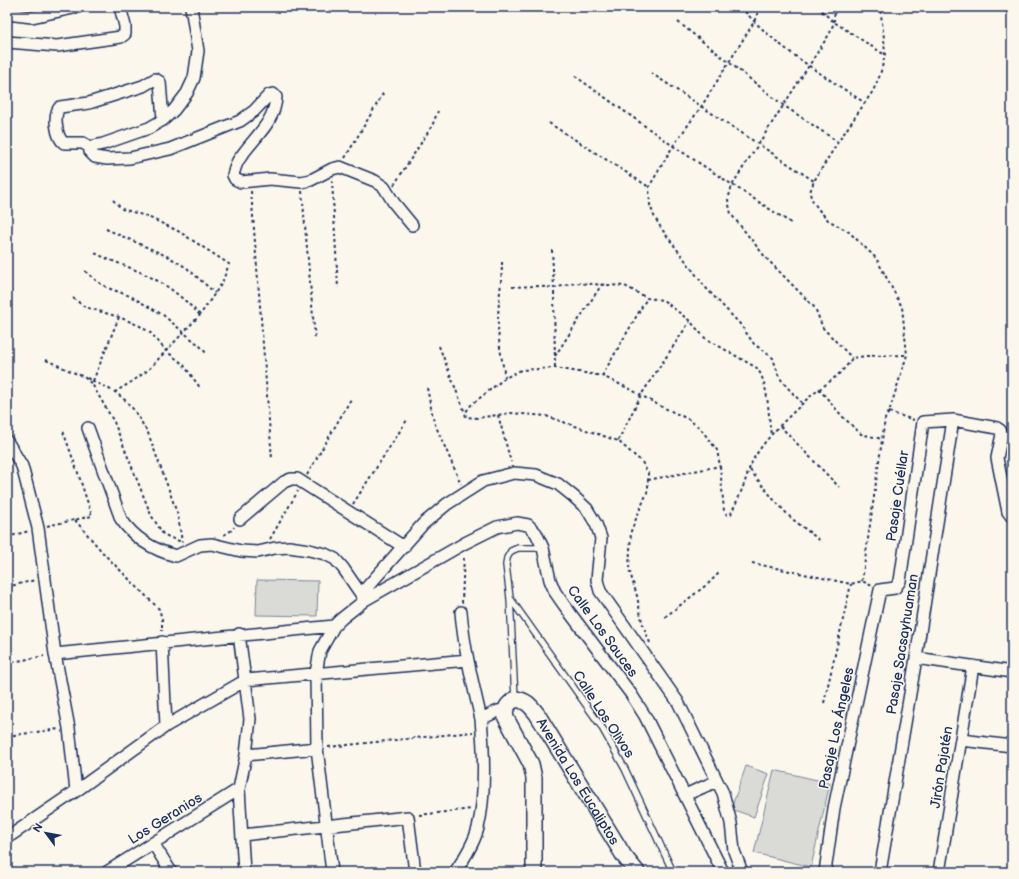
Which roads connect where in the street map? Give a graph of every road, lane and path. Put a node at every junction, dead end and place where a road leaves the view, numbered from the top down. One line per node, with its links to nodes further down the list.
1 (78, 7): 9 (street)
2 (120, 7): 14 (street)
3 (191, 7): 25 (street)
4 (741, 7): 12 (path)
5 (760, 7): 12 (path)
6 (817, 7): 13 (path)
7 (835, 7): 13 (path)
8 (880, 7): 15 (path)
9 (40, 12): 10 (street)
10 (7, 14)
11 (678, 22): 16 (path)
12 (754, 22): 16 (path); 17 (path)
13 (834, 22): 15 (path); 17 (path)
14 (7, 42)
15 (884, 56): 21 (path)
16 (728, 63): 22 (path); 23 (path)
17 (809, 66): 21 (path); 22 (path)
18 (651, 73): 23 (path)
19 (575, 76): 29 (path)
20 (384, 92): 31 (path)
21 (865, 103): 27 (path)
22 (783, 105): 27 (path); 28 (path)
23 (700, 107): 28 (path); 29 (path)
24 (438, 111): 37 (path)
25 (163, 120): 30 (street); 30 (street)
26 (549, 123): 36 (path)
27 (838, 142): 32 (path)
28 (758, 145): 32 (path); 35 (path)
29 (673, 146): 35 (path); 36 (path)
30 (90, 148): 33 (street)
31 (336, 168): 34 (street); 37 (street); 48 (path)
32 (814, 181): 61 (path)
33 (250, 182): 34 (street); 89 (path)
34 (301, 182): 57 (path)
35 (732, 185): 39 (path); 63 (path)
36 (649, 187): 75 (path)
37 (389, 193): 40 (street)
38 (113, 200): 50 (path)
39 (791, 223)
40 (412, 225)
41 (106, 229): 50 (path)
42 (552, 250): 49 (path)
43 (95, 253): 53 (path)
44 (502, 262): 68 (path)
45 (85, 271): 56 (path)
46 (602, 284): 49 (path); 52 (path); 62 (path)
47 (512, 287): 49 (path)
48 (338, 288)
49 (554, 288): 62 (path)
50 (215, 293): 53 (path)
51 (73, 298): 54 (path)
52 (647, 298): 55 (path); 66 (path)
53 (200, 315): 56 (path)
54 (119, 317): 59 (path); 69 (path)
55 (690, 321): 74 (path); 85 (path)
56 (183, 333): 59 (path); 60 (path)
57 (315, 339)
58 (439, 346): 76 (path)
59 (166, 351): 71 (path); 73 (path)
60 (206, 353)
61 (907, 355): 63 (path); 77 (path)
62 (555, 357): 65 (path)
63 (852, 358): 72 (path)
64 (46, 360): 67 (path)
65 (554, 368): 66 (path); 68 (path)
66 (602, 376): 74 (path)
67 (84, 377): 69 (path); 104 (path)
68 (505, 378): 76 (path)
69 (93, 381): 73 (path)
70 (427, 388): 95 (path)
71 (200, 389)
72 (819, 389): 75 (path); 86 (path)
73 (115, 392): 104 (path)
74 (641, 395): 88 (path); 90 (path)
75 (802, 404): 82 (path)
76 (465, 412): 78 (path)
77 (889, 412): 81 (path); 86 (path)
78 (498, 415): 88 (path); 92 (path)
79 (407, 420): 96 (path)
80 (953, 420): 81 (street); 97 (street); 125 (street, Pasaje Sacsayhuaman)
81 (923, 422): 115 (street, Pasaje Cuéllar)
82 (780, 426): 85 (path); 94 (path)
83 (88, 428): 116 (street)
84 (63, 431): 99 (path)
85 (771, 435): 91 (path)
86 (882, 439): 112 (path)
87 (7, 440): 100 (street)
88 (618, 441): 93 (path)
89 (272, 459)
90 (720, 466): 91 (path); 93 (path)
91 (750, 470): 105 (path)
92 (514, 473): 95 (street); 144 (street)
93 (648, 480): 123 (path)
94 (839, 488)
95 (465, 492): 107 (street)
96 (348, 511): 98 (street); 107 (street)
97 (1012, 518)
98 (240, 519): 101 (path)
99 (75, 520): 100 (path); 122 (path)
100 (38, 528): 102 (path); 111 (street)
101 (223, 536)
102 (7, 537)
103 (188, 541): 104 (path)
104 (182, 542)
105 (822, 542)
106 (465, 543): 108 (street, Calle Los Sauces); 116 (street, Calle Los Sauces); 118 (path)
107 (404, 546): 116 (street)
108 (543, 548): 117 (lane); 147 (street, Calle Los Sauces)
109 (752, 562): 113 (path)
110 (720, 572): 119 (path)
111 (46, 578): 114 (path); 124 (street)
112 (862, 581): 113 (path); 115 (path)
113 (851, 584): 133 (path)
114 (7, 586)
115 (880, 590): 165 (street, Pasaje Los Ángeles)
116 (363, 597): 120 (street)
117 (510, 598): 132 (lane); 162 (lane, Calle Los Olivos)
118 (461, 612): 126 (street)
119 (665, 617)
120 (334, 626): 121 (street); 130 (street)
121 (239, 634): 122 (street); 131 (street)
122 (162, 642): 124 (street); 136 (street)
123 (650, 643)
124 (56, 654): 127 (path); 137 (street)
125 (916, 658): 128 (street); 166 (street, Pasaje Sacsayhuaman)
126 (468, 660): 130 (street); 135 (street)
127 (7, 663)
128 (973, 666): 129 (street); 140 (street, Jirón Pajatén)
129 (1012, 672)
130 (316, 673): 131 (street); 142 (street)
131 (246, 680): 136 (street); 143 (street)
132 (515, 699): 134 (street); 154 (street, Avenida Los Eucaliptos)
133 (824, 703)
134 (505, 710): 135 (street); 161 (street)
135 (481, 719): 138 (street)
136 (166, 726): 146 (street)
137 (69, 728): 139 (path); 146 (street)
138 (482, 731): 142 (path); 148 (street)
139 (7, 736)
140 (961, 740): 141 (street); 167 (street, Jirón Pajatén)
141 (1012, 746)
142 (317, 748): 143 (street); 150 (street)
143 (246, 755): 145 (street)
144 (717, 781): 147 (street); 164 (street)
145 (239, 789): 151 (street); 153 (street, Los Geranios)
146 (76, 791): 152 (street)
147 (684, 795): 163 (street, Calle Los Sauces)
148 (480, 809): 149 (path); 160 (street)
149 (408, 817): 150 (street); 159 (street)
150 (326, 826): 151 (street); 158 (street)
151 (242, 835): 157 (street)
152 (7, 838)
153 (153, 843): 155 (street, Los Geranios); 156 (street)
154 (632, 870)
155 (107, 872)
156 (171, 872)
157 (244, 872)
158 (332, 872)
159 (415, 872)
160 (455, 872)
161 (534, 872)
162 (673, 872)
163 (723, 872)
164 (742, 872)
165 (825, 872)
166 (880, 872)
167 (939, 872)

